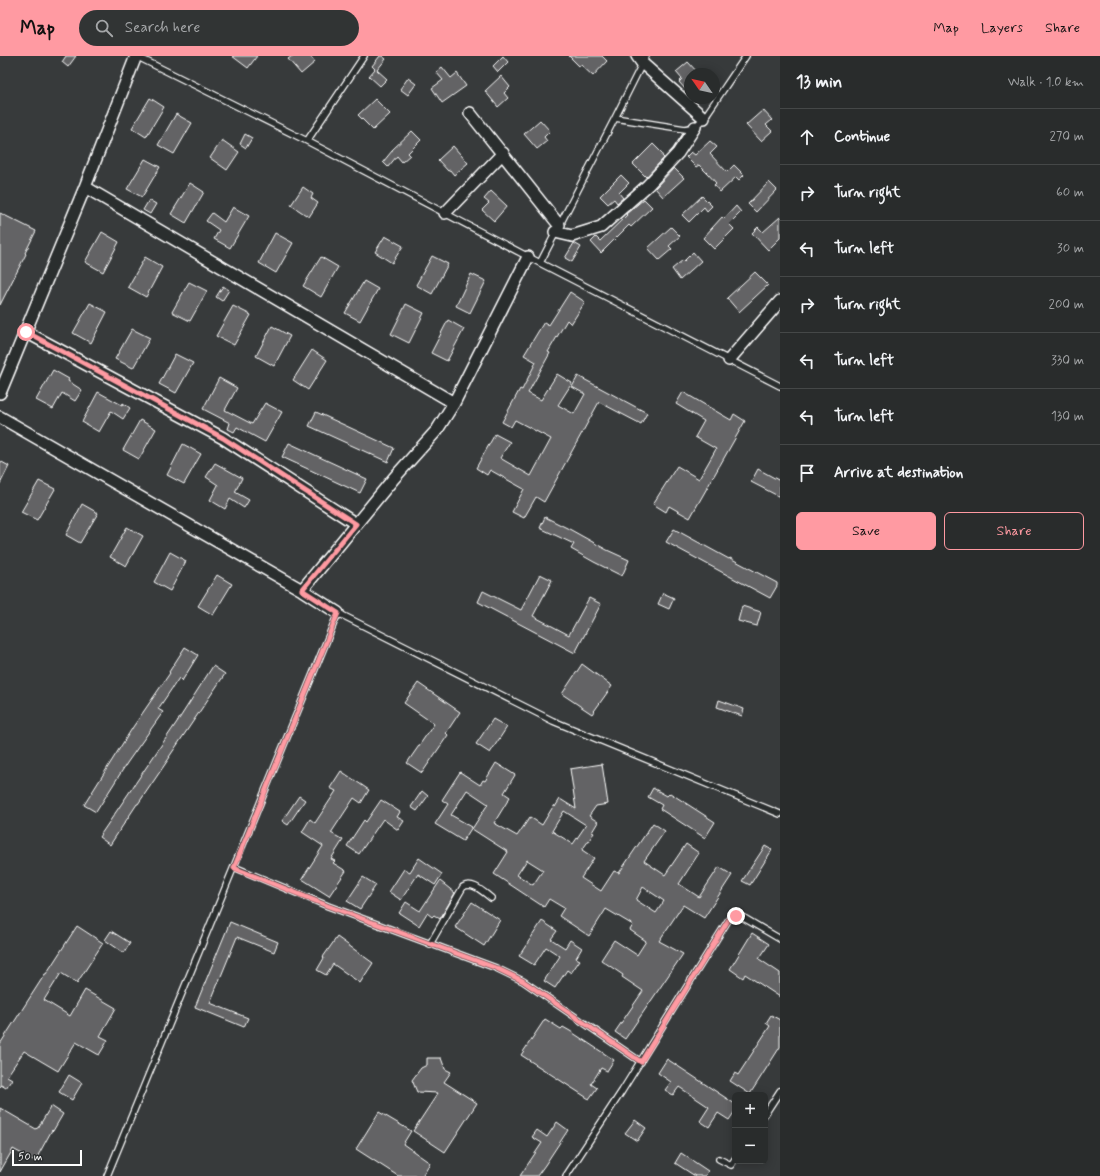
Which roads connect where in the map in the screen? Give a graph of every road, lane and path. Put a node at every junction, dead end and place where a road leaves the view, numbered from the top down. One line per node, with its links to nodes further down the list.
1 (136, 56): 9 (lane); 11 (street)
2 (364, 56): 9 (lane)
3 (746, 56): 7 (lane)
4 (642, 58): 6 (lane); 7 (street)
5 (470, 113): 10 (street)
6 (615, 118): 8 (lane); 13 (lane)
7 (704, 118): 8 (lane)
8 (695, 127): 13 (street)
9 (307, 141): 12 (lane)
10 (503, 153): 12 (street); 13 (street)
11 (85, 187): 17 (street); 21 (street)
12 (445, 213): 14 (lane)
13 (557, 228): 15 (lane)
14 (528, 257): 15 (lane); 21 (street)
15 (540, 263): 18 (lane)
16 (780, 301): 18 (street)
17 (26, 332): 20 (street); 23 (street)
18 (728, 360): 19 (lane)
19 (780, 386)
20 (0, 393)
21 (454, 403): 23 (street)
22 (0, 418): 24 (street)
23 (356, 524): 24 (street)
24 (302, 590): 25 (street)
25 (338, 613): 26 (lane); 27 (lane)
26 (780, 814)
27 (234, 868): 30 (lane); 36 (lane)
28 (491, 898): 30 (lane)
29 (780, 939): 31 (lane)
30 (430, 944): 31 (lane)
31 (641, 1062): 37 (lane)
32 (780, 1091): 33 (lane)
33 (768, 1109)
34 (719, 1159): 35 (lane)
35 (732, 1164)
36 (107, 1176)
37 (566, 1176)

